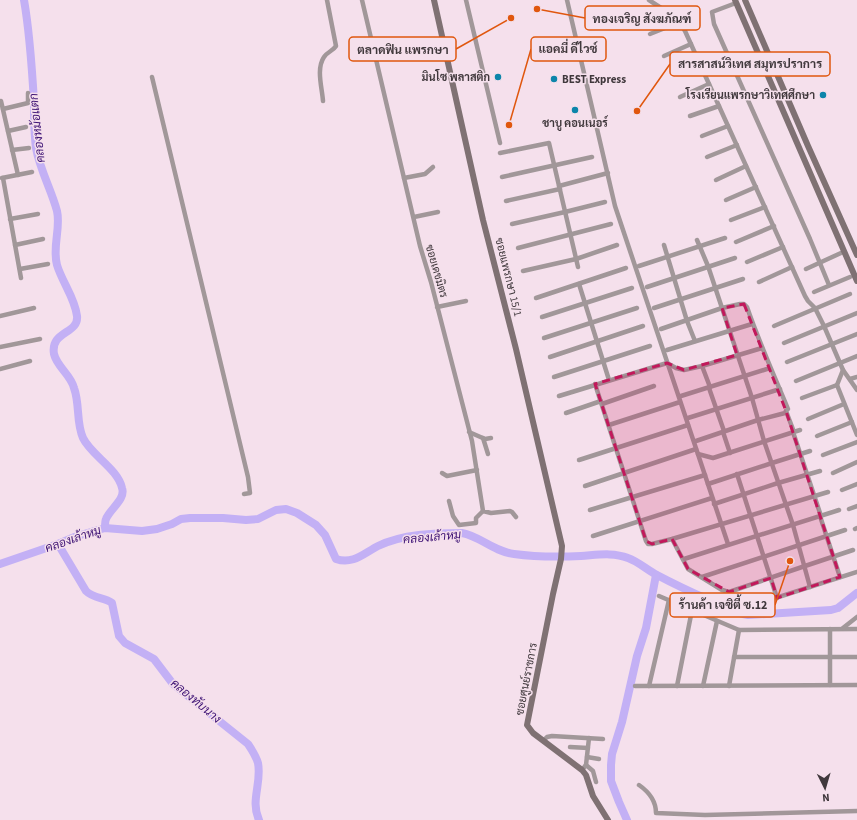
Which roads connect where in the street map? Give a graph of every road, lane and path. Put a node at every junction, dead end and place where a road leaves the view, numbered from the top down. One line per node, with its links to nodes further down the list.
1 (327, 0): 20 (street)
2 (362, 0): 43 (street, ซอยเดชมิตร)
3 (434, 0): 236 (street, ซอยแพรกษา 15/1)
4 (466, 0): 28 (street)
5 (567, 0): 39 (street)
6 (649, 0): 9 (street)
7 (745, 0): 72 (street)
8 (736, 2): 77 (street); 91 (street)
9 (680, 22): 10 (street); 11 (street)
10 (650, 34)
11 (691, 44): 12 (street); 13 (street)
12 (664, 56)
13 (700, 63): 14 (street); 16 (street)
14 (674, 74)
15 (152, 77): 207 (street)
16 (709, 84): 18 (street); 21 (street)
17 (28, 93): 22 (street)
18 (680, 97)
19 (1, 101): 22 (street)
20 (324, 101)
21 (719, 106): 23 (street); 24 (street)
22 (3, 109): 26 (street)
23 (690, 116)
24 (728, 126): 27 (street); 29 (street)
25 (26, 127): 26 (street)
26 (8, 131): 31 (street)
27 (702, 136)
28 (500, 143)
29 (737, 145): 34 (street); 36 (street)
30 (29, 148): 31 (street)
31 (12, 150): 40 (street)
32 (500, 153): 35 (street)
33 (592, 157): 35 (street)
34 (707, 157)
35 (555, 165): 41 (street); 45 (street)
36 (746, 166): 44 (street); 46 (street)
37 (433, 167): 43 (street)
38 (32, 172): 40 (street)
39 (608, 173): 45 (street); 138 (street)
40 (18, 175): 42 (street)
41 (502, 177)
42 (1, 178): 55 (street)
43 (404, 178): 54 (street, ซอยเดชมิตร)
44 (716, 180)
45 (560, 187): 48 (street); 52 (street)
46 (756, 187): 47 (street); 50 (street)
47 (726, 200)
48 (506, 201)
49 (605, 202): 52 (street)
50 (765, 207): 56 (street); 59 (street)
51 (438, 212): 54 (street)
52 (565, 212): 57 (street); 60 (street)
53 (38, 214): 55 (street)
54 (414, 217): 104 (street, ซอยเดชมิตร)
55 (10, 219): 65 (street)
56 (731, 220)
57 (512, 224)
58 (611, 224): 60 (street)
59 (774, 226): 64 (street); 69 (street)
60 (570, 235): 70 (street); 75 (street)
61 (725, 238): 68 (street)
62 (43, 239): 65 (street)
63 (697, 240): 68 (street)
64 (736, 242)
65 (15, 245): 84 (street)
66 (617, 245): 75 (street)
67 (664, 245): 73 (street)
68 (699, 246): 73 (street); 80 (street)
69 (783, 247): 76 (street); 82 (street)
70 (518, 248)
71 (841, 253): 77 (street)
72 (857, 255)
73 (667, 257): 79 (street); 89 (street)
74 (735, 258): 80 (street)
75 (576, 259): 81 (street); 86 (street)
76 (747, 262)
77 (820, 262): 85 (street); 94 (street)
78 (48, 264): 84 (street)
79 (639, 266)
80 (708, 266): 89 (street); 96 (street)
81 (578, 267)
82 (792, 267): 92 (street); 109 (street)
83 (626, 268): 93 (street)
84 (20, 269): 88 (street)
85 (806, 269)
86 (523, 271)
87 (850, 277): 94 (street)
88 (21, 278)
89 (674, 278): 95 (street); 101 (street)
90 (743, 279): 96 (street)
91 (857, 280)
92 (759, 282)
93 (579, 284): 100 (street); 103 (street)
94 (829, 285): 98 (street)
95 (647, 287)
96 (715, 287): 101 (street); 108 (street)
97 (632, 288): 103 (street)
98 (814, 292)
99 (850, 294): 109 (street)
100 (536, 298)
101 (680, 299): 107 (street); 113 (street)
102 (466, 301): 104 (street)
103 (585, 303): 112 (street); 114 (street)
104 (437, 307): 174 (street, ซอยเดชมิตร)
105 (34, 308): 111 (street)
106 (637, 308): 114 (street)
107 (654, 308)
108 (722, 308): 113 (street); 115 (street); 120 (street)
109 (814, 308): 117 (street); 118 (street)
110 (857, 313): 118 (street)
111 (0, 316)
112 (542, 318)
113 (687, 321): 119 (street); 124 (street)
114 (591, 322): 122 (street); 125 (street)
115 (752, 324): 120 (street); 130 (street)
116 (643, 326): 125 (street)
117 (774, 326)
118 (824, 326): 126 (street); 127 (street)
119 (661, 330)
120 (729, 330): 124 (street); 132 (street)
121 (857, 334): 127 (street)
122 (544, 338)
123 (40, 339): 129 (street)
124 (695, 341): 131 (street)
125 (597, 342): 134 (street); 136 (street)
126 (784, 343)
127 (832, 344): 137 (street); 139 (street)
128 (650, 346): 136 (street)
129 (0, 347)
130 (762, 348): 132 (street); 141 (street)
131 (667, 350)
132 (737, 355): 140 (street); 144 (street)
133 (857, 356): 139 (street)
134 (550, 357)
135 (30, 360): 142 (street)
136 (603, 361): 145 (street); 147 (street)
137 (787, 362)
138 (667, 363): 140 (street); 147 (street); 161 (street)
139 (840, 363): 143 (street); 149 (street)
140 (702, 366): 153 (street)
141 (770, 368): 144 (street); 154 (street)
142 (0, 369)
143 (843, 370): 148 (street); 151 (street)
144 (744, 376): 153 (street); 158 (street)
145 (554, 377)
146 (857, 377): 148 (street)
147 (609, 380): 150 (street)
148 (850, 380): 155 (street)
149 (796, 381)
150 (595, 384): 156 (street); 160 (street)
151 (837, 385): 159 (street); 162 (street)
152 (654, 386): 160 (street)
153 (709, 388): 157 (street); 163 (street)
154 (780, 389): 158 (street); 164 (street)
155 (857, 390)
156 (559, 396)
157 (682, 396)
158 (752, 398): 163 (street); 168 (street)
159 (802, 398)
160 (601, 402): 165 (street); 170 (street)
161 (680, 402): 170 (street); 171 (street)
162 (844, 404): 167 (street); 169 (street)
163 (716, 409): 166 (street); 173 (street)
164 (786, 411): 168 (street); 175 (street)
165 (566, 413)
166 (688, 418)
167 (808, 418)
168 (758, 420): 173 (street); 181 (street)
169 (852, 422): 176 (street); 177 (street)
170 (609, 425): 183 (street)
171 (688, 425): 183 (street); 185 (street)
172 (800, 430): 175 (street)
173 (723, 431): 180 (street); 186 (street)
174 (469, 432): 178 (street); 193 (street, ซอยเดชมิตร)
175 (794, 432): 181 (street); 188 (street)
176 (857, 435)
177 (817, 436)
178 (483, 438): 179 (street); 187 (street)
179 (491, 438)
180 (696, 440)
181 (764, 442): 186 (street); 191 (street)
182 (857, 442): 189 (street)
183 (616, 448): 190 (street); 196 (street)
184 (810, 451): 188 (street)
185 (697, 452): 186 (street); 196 (street); 198 (street)
186 (730, 452)
187 (488, 454)
188 (800, 454): 191 (street); 200 (street)
189 (823, 455)
190 (579, 460)
191 (772, 462): 199 (street); 201 (street)
192 (857, 462): 197 (street)
193 (477, 470): 195 (street); 219 (street, ซอยเดชมิตร)
194 (820, 471): 200 (street)
195 (442, 473)
196 (624, 473): 204 (street); 210 (street)
197 (834, 473)
198 (705, 474): 202 (street); 210 (street)
199 (737, 474): 202 (street); 208 (street)
200 (807, 475): 201 (street); 209 (street)
201 (778, 483): 208 (street); 214 (street)
202 (708, 484): 211 (street)
203 (857, 484): 205 (street)
204 (585, 486)
205 (842, 490)
206 (828, 492): 209 (street)
207 (244, 494)
208 (744, 494): 213 (street); 220 (street)
209 (814, 496): 214 (street); 221 (street)
210 (631, 497): 217 (street); 223 (street)
211 (712, 498): 213 (street); 223 (street)
212 (449, 501): 219 (street)
213 (714, 504): 224 (street)
214 (786, 504): 220 (street); 225 (street)
215 (857, 506): 216 (street)
216 (849, 509)
217 (590, 510)
218 (839, 510): 221 (street)
219 (483, 511): 222 (street)
220 (751, 515): 224 (street); 228 (street)
221 (821, 516): 225 (street); 229 (street)
222 (516, 517)
223 (639, 521): 227 (street); 230 (street)
224 (721, 525): 230 (street); 231 (street)
225 (793, 525): 228 (street); 232 (street)
226 (845, 530): 229 (street)
227 (593, 536)
228 (757, 536): 231 (street); 234 (street)
229 (827, 536): 232 (street); 235 (street)
230 (672, 539): 237 (street)
231 (728, 544): 237 (street)
232 (799, 545): 234 (street); 238 (street)
233 (854, 550): 235 (street)
234 (764, 557): 241 (street); 242 (street)
235 (834, 557): 238 (street); 240 (street)
236 (561, 559): 267 (street, ซอยศูนย์ราชการ)
237 (684, 559): 241 (street)
238 (805, 566): 242 (street); 243 (street)
239 (857, 572): 240 (street)
240 (840, 577): 243 (street)
241 (702, 578): 242 (street)
242 (771, 578): 245 (street)
243 (810, 587): 245 (street)
244 (659, 596): 246 (street)
245 (777, 598): 247 (street)
246 (669, 600): 248 (street); 261 (street)
247 (754, 605)
248 (692, 610): 250 (street); 262 (street)
249 (857, 617): 251 (street)
250 (717, 620): 254 (street); 263 (street)
251 (843, 628): 252 (street); 253 (street)
252 (830, 629): 254 (street); 255 (street)
253 (857, 629)
254 (739, 630): 257 (street)
255 (830, 657): 256 (street); 257 (street); 258 (street)
256 (857, 657)
257 (734, 658): 264 (street)
258 (830, 685): 259 (street); 264 (street)
259 (857, 685)
260 (635, 686): 261 (street)
261 (649, 686): 262 (street)
262 (677, 686): 263 (street)
263 (703, 686): 264 (street)
264 (729, 686)
265 (589, 738): 266 (street); 267 (street); 269 (street)
266 (603, 739)
267 (543, 741): 272 (street, ซอยศูนย์ราชการ)
268 (570, 747): 269 (street)
269 (588, 748): 270 (street)
270 (587, 757): 271 (street); 272 (street)
271 (599, 759)
272 (584, 767): 273 (street); 276 (street, ซอยศูนย์ราชการ)
273 (596, 782)
274 (639, 785): 275 (street)
275 (857, 811)
276 (608, 820)

